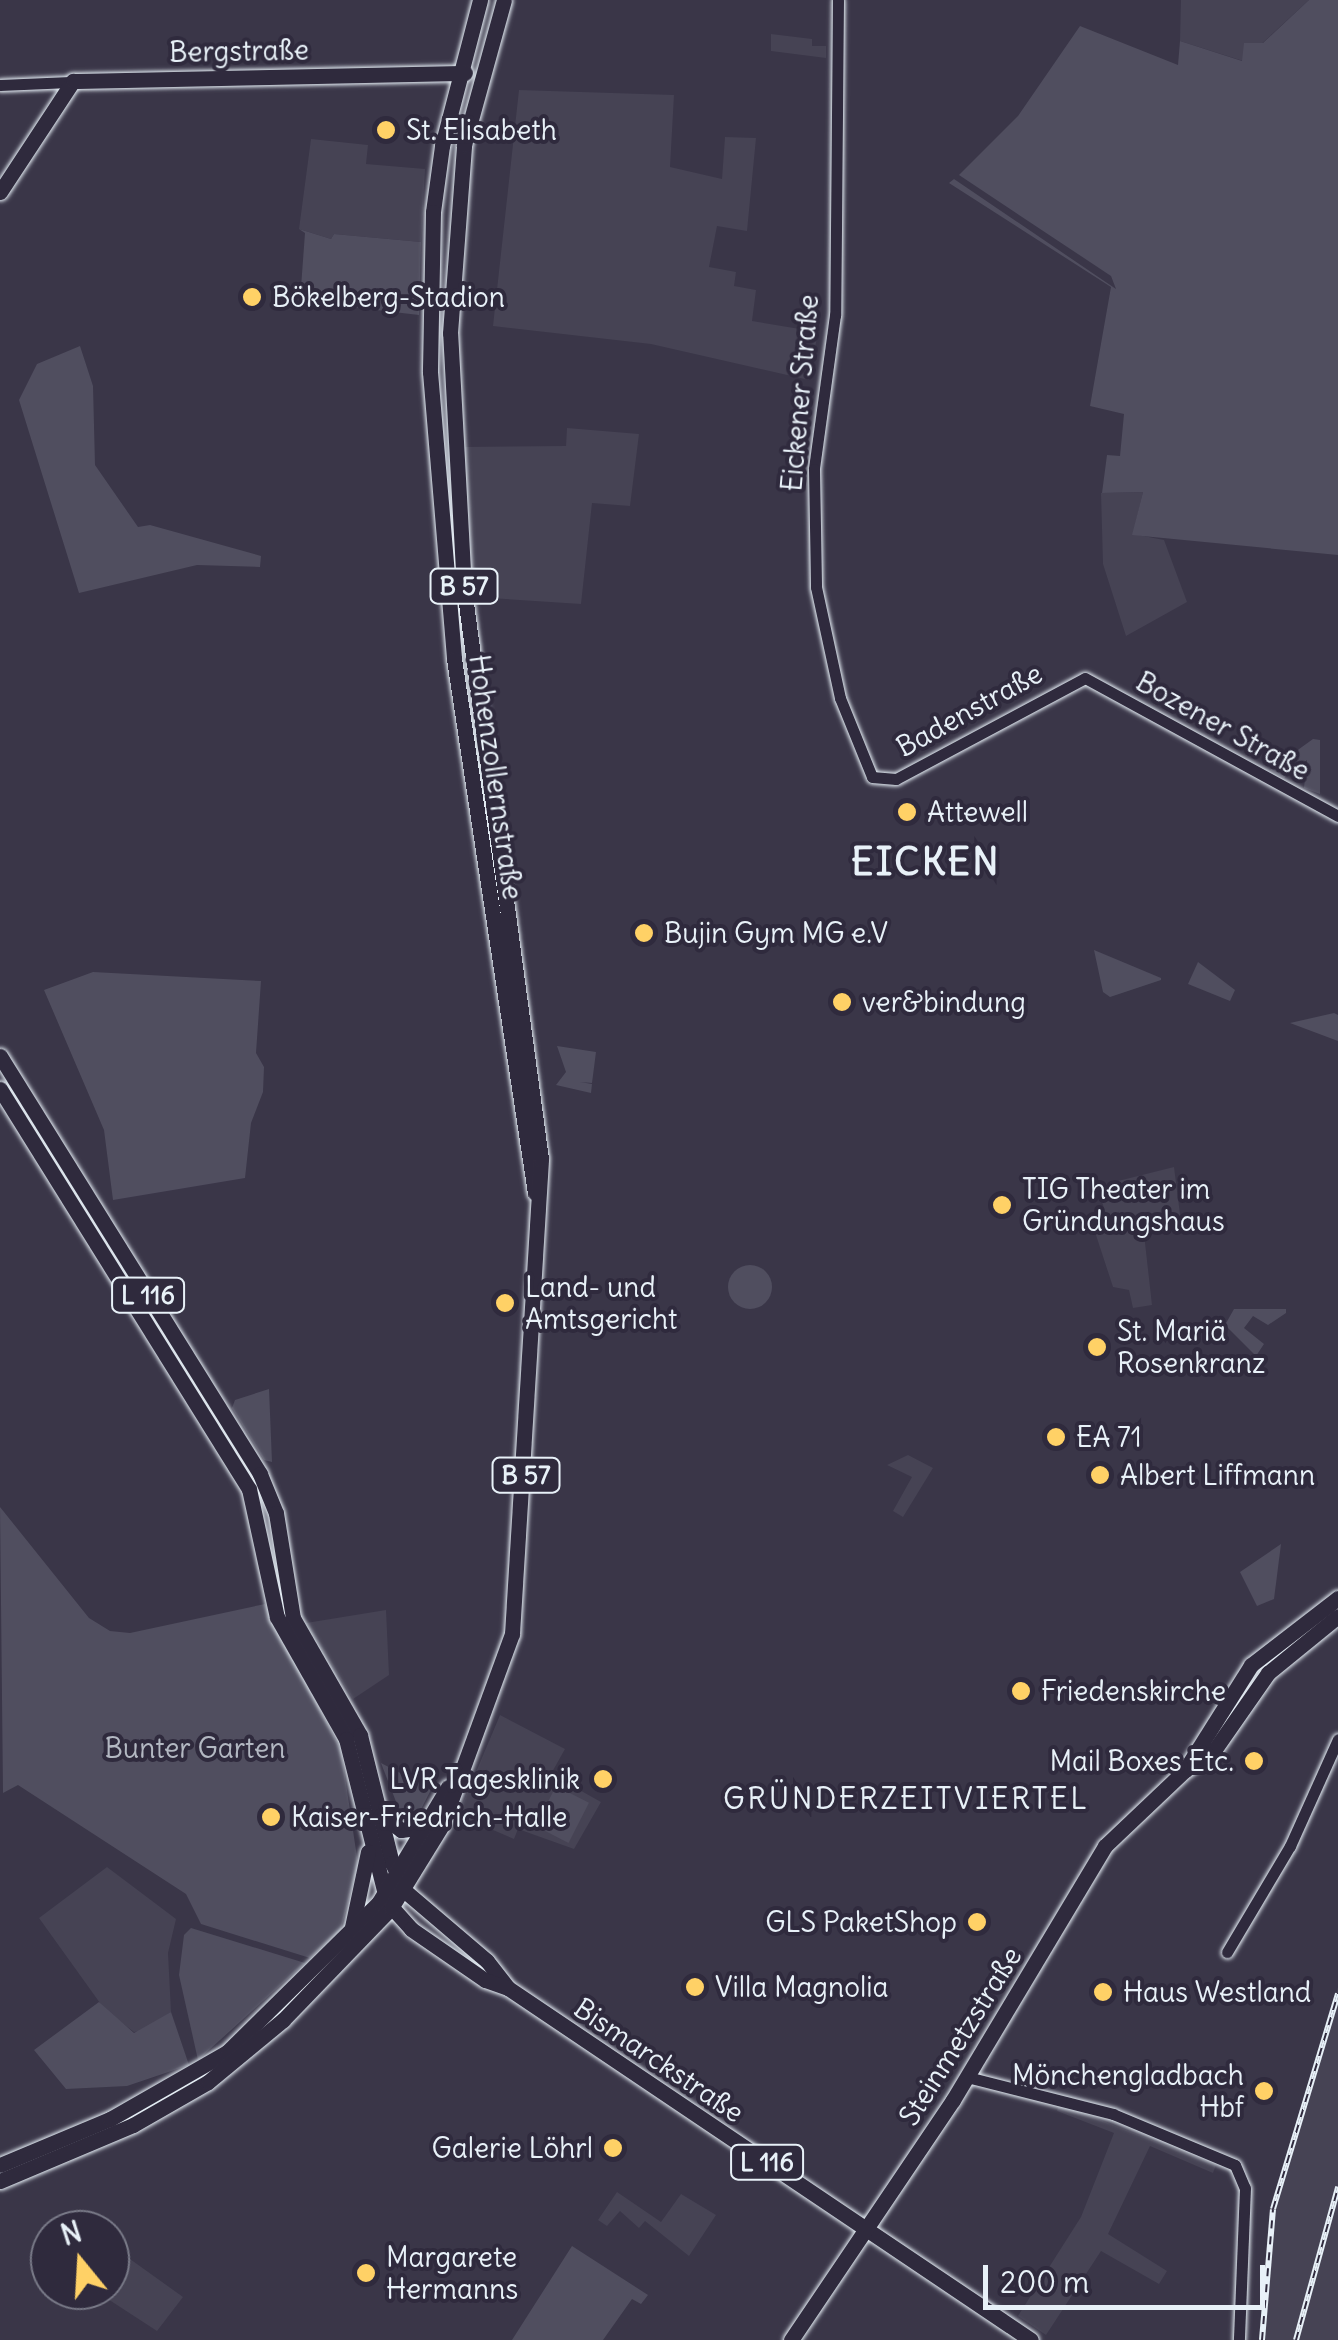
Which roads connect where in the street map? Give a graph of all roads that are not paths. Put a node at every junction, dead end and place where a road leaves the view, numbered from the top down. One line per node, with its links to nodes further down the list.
1 (480, 0): 4 (main road, Hohenzollernstraße / B 57)
2 (504, 0): 5 (main road, Hohenzollernstraße / B 57)
3 (838, 0): 10 (street, Eickener Straße)
4 (458, 73): 5 (main road, Bergstraße); 6 (main road, Bergstraße); 14 (main road, Hohenzollernstraße / B 57)
5 (479, 74): 14 (main road, Hohenzollernstraße / B 57)
6 (70, 82): 7 (street, Bergstraße); 8 (main road)
7 (0, 85)
8 (0, 192)
9 (1085, 678): 10 (street, Badenstraße); 11 (street, Bozener Straße)
10 (876, 779)
11 (1338, 816)
12 (0, 1056): 16 (main road, L 116)
13 (0, 1089): 15 (main road, L 116)
14 (539, 1203): 22 (main road, Hohenzollernstraße / B 57)
15 (258, 1516): 16 (main road); 17 (main road, L 116)
16 (281, 1540): 19 (main road, L 116)
17 (270, 1593): 19 (main road); 26 (main road, L 116)
18 (1338, 1598): 23 (main road, Steinmetzstraße)
19 (289, 1606): 24 (main road, L 116)
20 (1338, 1616): 23 (main road, Steinmetzstraße)
21 (1338, 1739): 30 (street)
22 (475, 1740): 25 (main road, Hohenzollernstraße / B 57); 27 (main road, Hohenzollernstraße / B 57)
23 (1185, 1770): 32 (main road, Steinmetzstraße)
24 (382, 1815): 25 (main road); 27 (main road, L 116)
25 (426, 1827): 27 (main road, Hohenzollernstraße / B 57)
26 (369, 1838): 28 (main road, L 116); 29 (main road)
27 (401, 1884): 28 (main road, Hohenzollernstraße / B 57); 31 (main road, Bismarckstraße / L 116)
28 (388, 1902): 29 (main road, Hohenzollernstraße / B 57); 31 (main road, Bismarckstraße / L 116); 33 (main road, Hohenzollernstraße / B 57)
29 (351, 1930): 33 (main road, Hohenzollernstraße / B 57)
30 (1227, 1952)
31 (508, 1988): 38 (main road, Bismarckstraße / L 116)
32 (967, 2078): 38 (main road, Steinmetzstraße); 41 (street)
33 (154, 2105): 34 (main road, B 57); 35 (main road, B 57)
34 (72, 2136): 35 (main road); 36 (main road, B 57)
35 (58, 2156): 37 (main road, B 57)
36 (0, 2165)
37 (0, 2180)
38 (866, 2229): 39 (main road, Steinmetzstraße); 40 (main road, Bismarckstraße / L 116)
39 (792, 2340)
40 (1031, 2340)
41 (1239, 2340)

